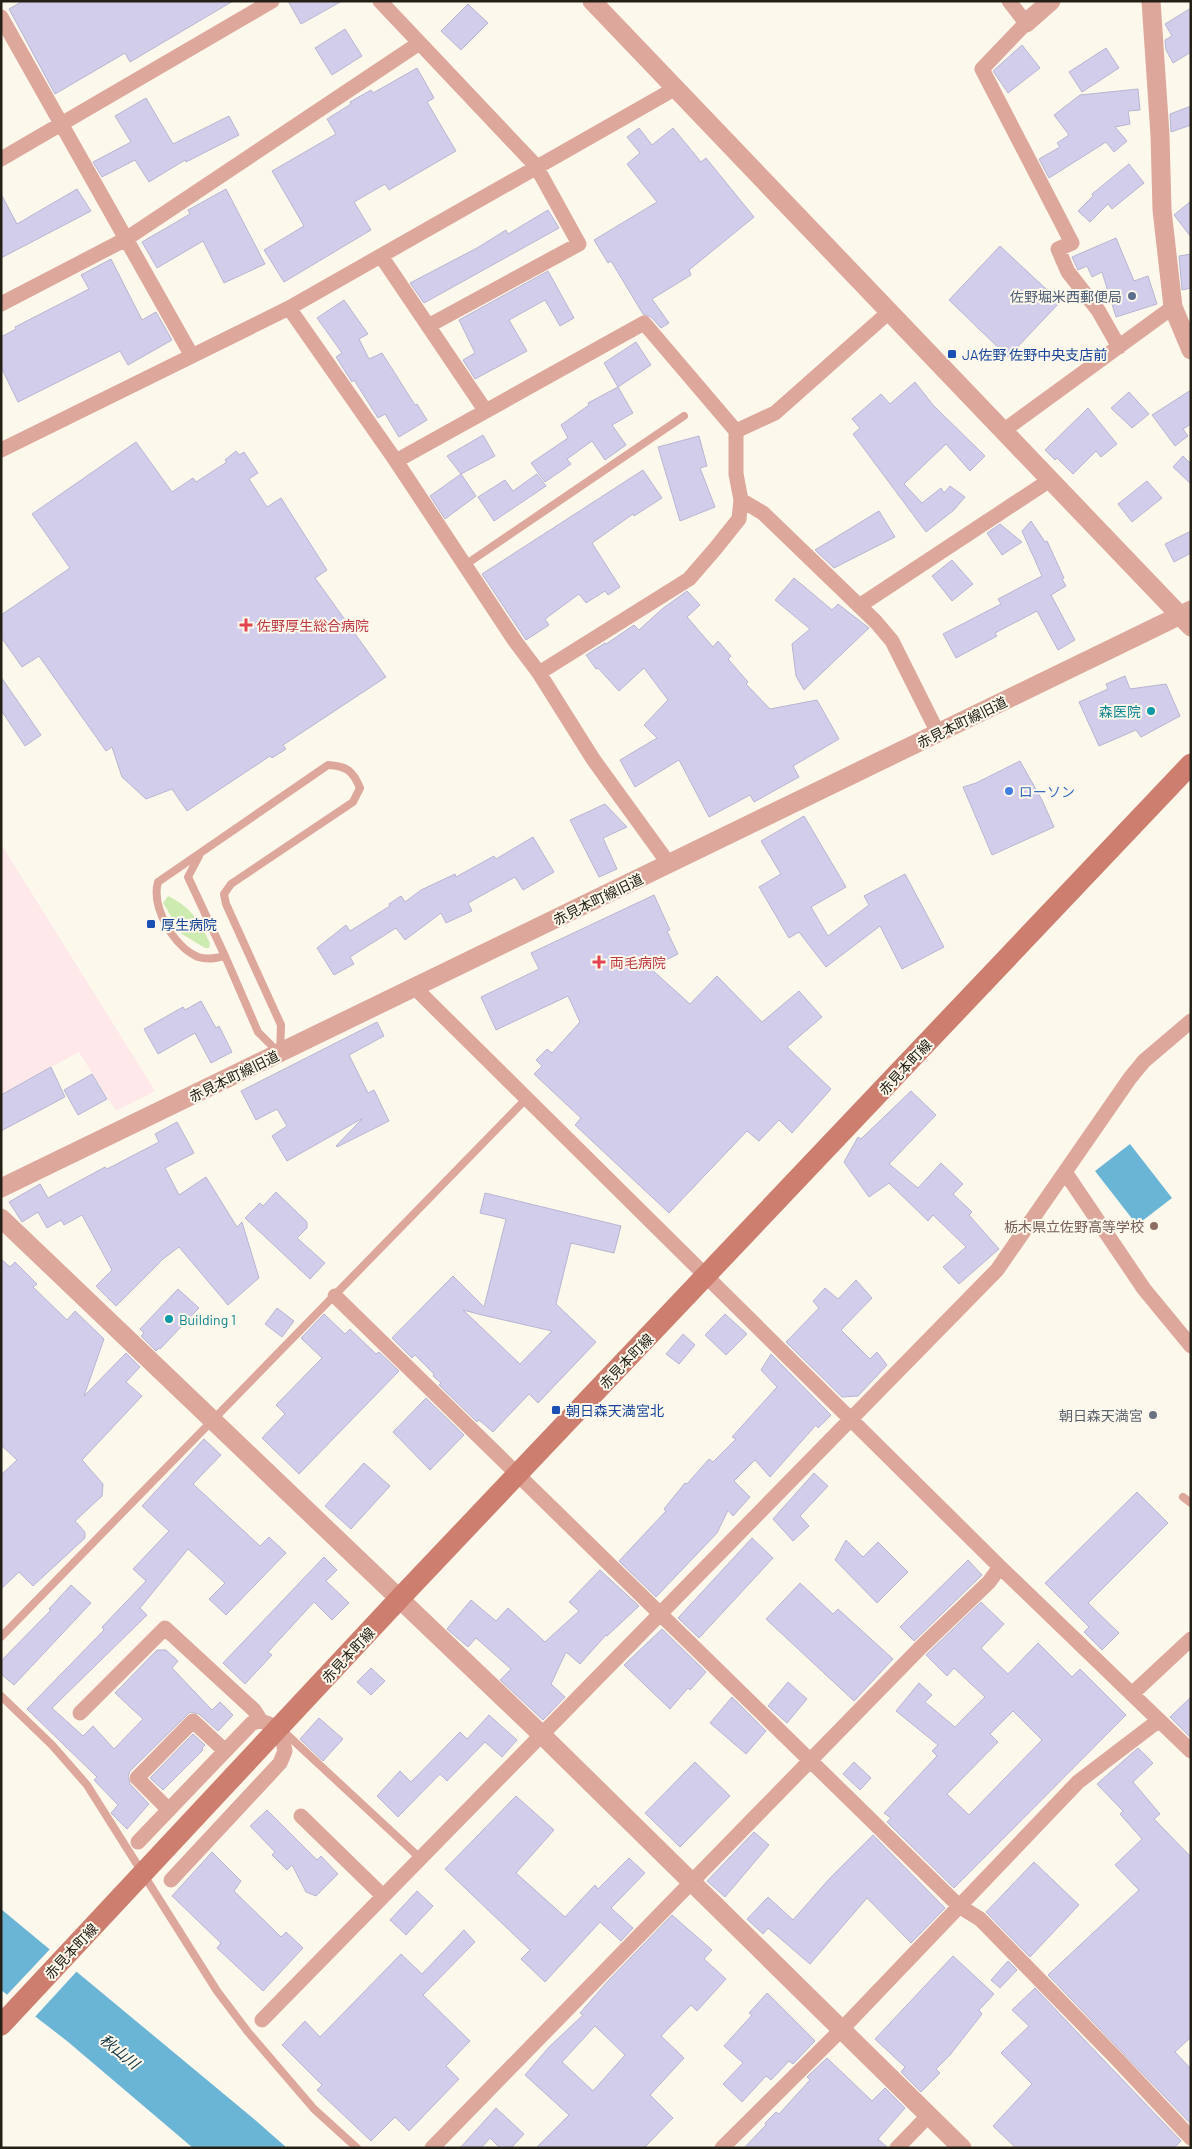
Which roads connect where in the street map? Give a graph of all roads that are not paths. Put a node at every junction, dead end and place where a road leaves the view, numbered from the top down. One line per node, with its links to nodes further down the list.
1 (272, 1): 11 (street)
2 (380, 1): 9 (street)
3 (592, 1): 10 (street)
4 (1009, 1): 8 (street)
5 (1051, 1): 8 (street)
6 (1151, 1): 18 (street)
7 (1, 17): 11 (street)
8 (1026, 23): 21 (street)
9 (418, 44): 13 (street); 14 (street)
10 (676, 88): 13 (street); 19 (street)
11 (62, 125): 12 (street); 14 (street)
12 (1, 159)
13 (536, 166): 15 (street); 20 (street)
14 (126, 238): 16 (street); 23 (street)
15 (381, 256): 17 (street); 20 (street)
16 (1, 304)
17 (289, 308): 23 (street); 29 (street)
18 (1173, 308): 21 (street); 22 (street)
19 (889, 312): 26 (street); 27 (street)
20 (428, 326): 24 (street)
21 (1120, 347): 27 (street)
22 (1191, 350)
23 (192, 356): 28 (street)
24 (485, 410): 26 (street); 29 (street)
25 (684, 416): 32 (lane)
26 (736, 431): 31 (street)
27 (1003, 431): 30 (street)
28 (1, 450)
29 (396, 461): 32 (street)
30 (1050, 480): 33 (street); 34 (street)
31 (741, 500): 33 (street); 35 (street)
32 (465, 565): 35 (street)
33 (859, 606): 36 (street)
34 (1187, 618): 36 (street, 赤見本町線旧道)
35 (538, 673): 39 (street)
36 (938, 733): 39 (street, 赤見本町線旧道)
37 (1191, 764): 48 (main road, 赤見本町線)
38 (199, 855): 40 (lane); 40 (lane); 43 (lane)
39 (669, 864): 41 (street, 赤見本町線旧道)
40 (225, 956): 43 (lane)
41 (415, 988): 43 (street, 赤見本町線旧道); 44 (street)
42 (1191, 1020): 45 (street)
43 (280, 1054): 46 (street, 赤見本町線旧道)
44 (526, 1100): 48 (street); 49 (lane)
45 (1065, 1172): 50 (street); 51 (street)
46 (1, 1188)
47 (1, 1218): 52 (street)
48 (707, 1276): 51 (street); 53 (main road, 赤見本町線)
49 (334, 1296): 52 (lane); 53 (street)
50 (1191, 1346)
51 (851, 1418): 56 (street); 58 (street)
52 (213, 1420): 57 (street); 59 (lane)
53 (517, 1475): 57 (main road, 赤見本町線); 58 (street)
54 (1183, 1497): 55 (lane)
55 (1191, 1503)
56 (1000, 1567): 61 (street); 69 (street)
57 (399, 1600): 65 (main road, 赤見本町線); 66 (street)
58 (660, 1614): 66 (street); 69 (street)
59 (1, 1637)
60 (1191, 1639): 61 (street)
61 (1132, 1694): 64 (street)
62 (1, 1696): 74 (lane)
63 (80, 1713): 65 (street)
64 (1158, 1721): 68 (street); 78 (street)
65 (270, 1725): 67 (street); 73 (lane); 74 (main road, 赤見本町線); 75 (street)
66 (541, 1734): 73 (street); 76 (street)
67 (224, 1750): 70 (street); 70 (street)
68 (1191, 1751)
69 (810, 1761): 76 (street); 78 (street)
70 (169, 1810): 72 (street)
71 (301, 1816): 77 (street)
72 (138, 1842)
73 (420, 1858): 77 (street)
74 (142, 1876): 80 (main road, 赤見本町線); 82 (lane)
75 (171, 1880)
76 (690, 1883): 81 (street); 86 (street)
77 (383, 1896): 79 (street)
78 (960, 1906): 81 (street); 84 (street)
79 (262, 2020): 82 (lane)
80 (1, 2024)
81 (842, 2029): 83 (street); 87 (street)
82 (248, 2032): 85 (lane)
83 (929, 2114): 88 (street); 89 (street)
84 (1191, 2138)
85 (357, 2148)
86 (432, 2148)
87 (722, 2148)
88 (897, 2148)
89 (962, 2148)

